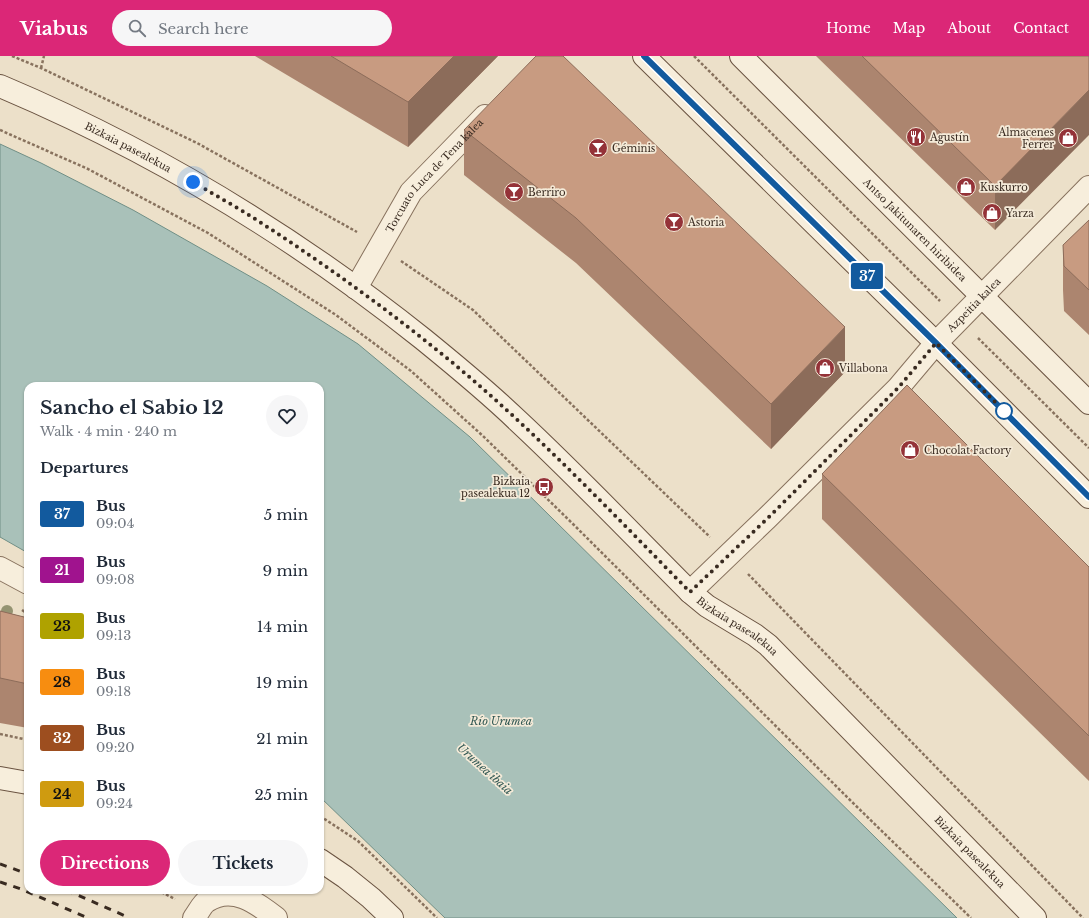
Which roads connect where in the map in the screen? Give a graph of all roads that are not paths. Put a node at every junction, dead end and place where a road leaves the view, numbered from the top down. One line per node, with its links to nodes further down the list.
1 (644, 56): 8 (main road)
2 (741, 56): 7 (main road, Antso Jakitunaren hiribidea)
3 (0, 86): 6 (main road, Bizkaia pasealekua)
4 (499, 101): 6 (main road, Torcuato Luca de Tena kalea)
5 (1089, 187): 7 (main road, Azpeitia kalea)
6 (356, 288): 13 (main road, Bizkaia pasealekua)
7 (982, 296): 8 (main road, Azpeitia kalea); 9 (main road, Antso Jakitunaren hiribidea)
8 (936, 343): 10 (main road); 13 (main road, Azpeitia kalea)
9 (1089, 403)
10 (1089, 497)
11 (0, 568): 12 (main road)
12 (24, 581)
13 (690, 592): 20 (main road, Bizkaia pasealekua)
14 (0, 778): 15 (main road)
15 (24, 782)
16 (324, 863): 19 (main road)
17 (195, 917): 18 (main road)
18 (276, 918)
19 (392, 918)
20 (1035, 918)

